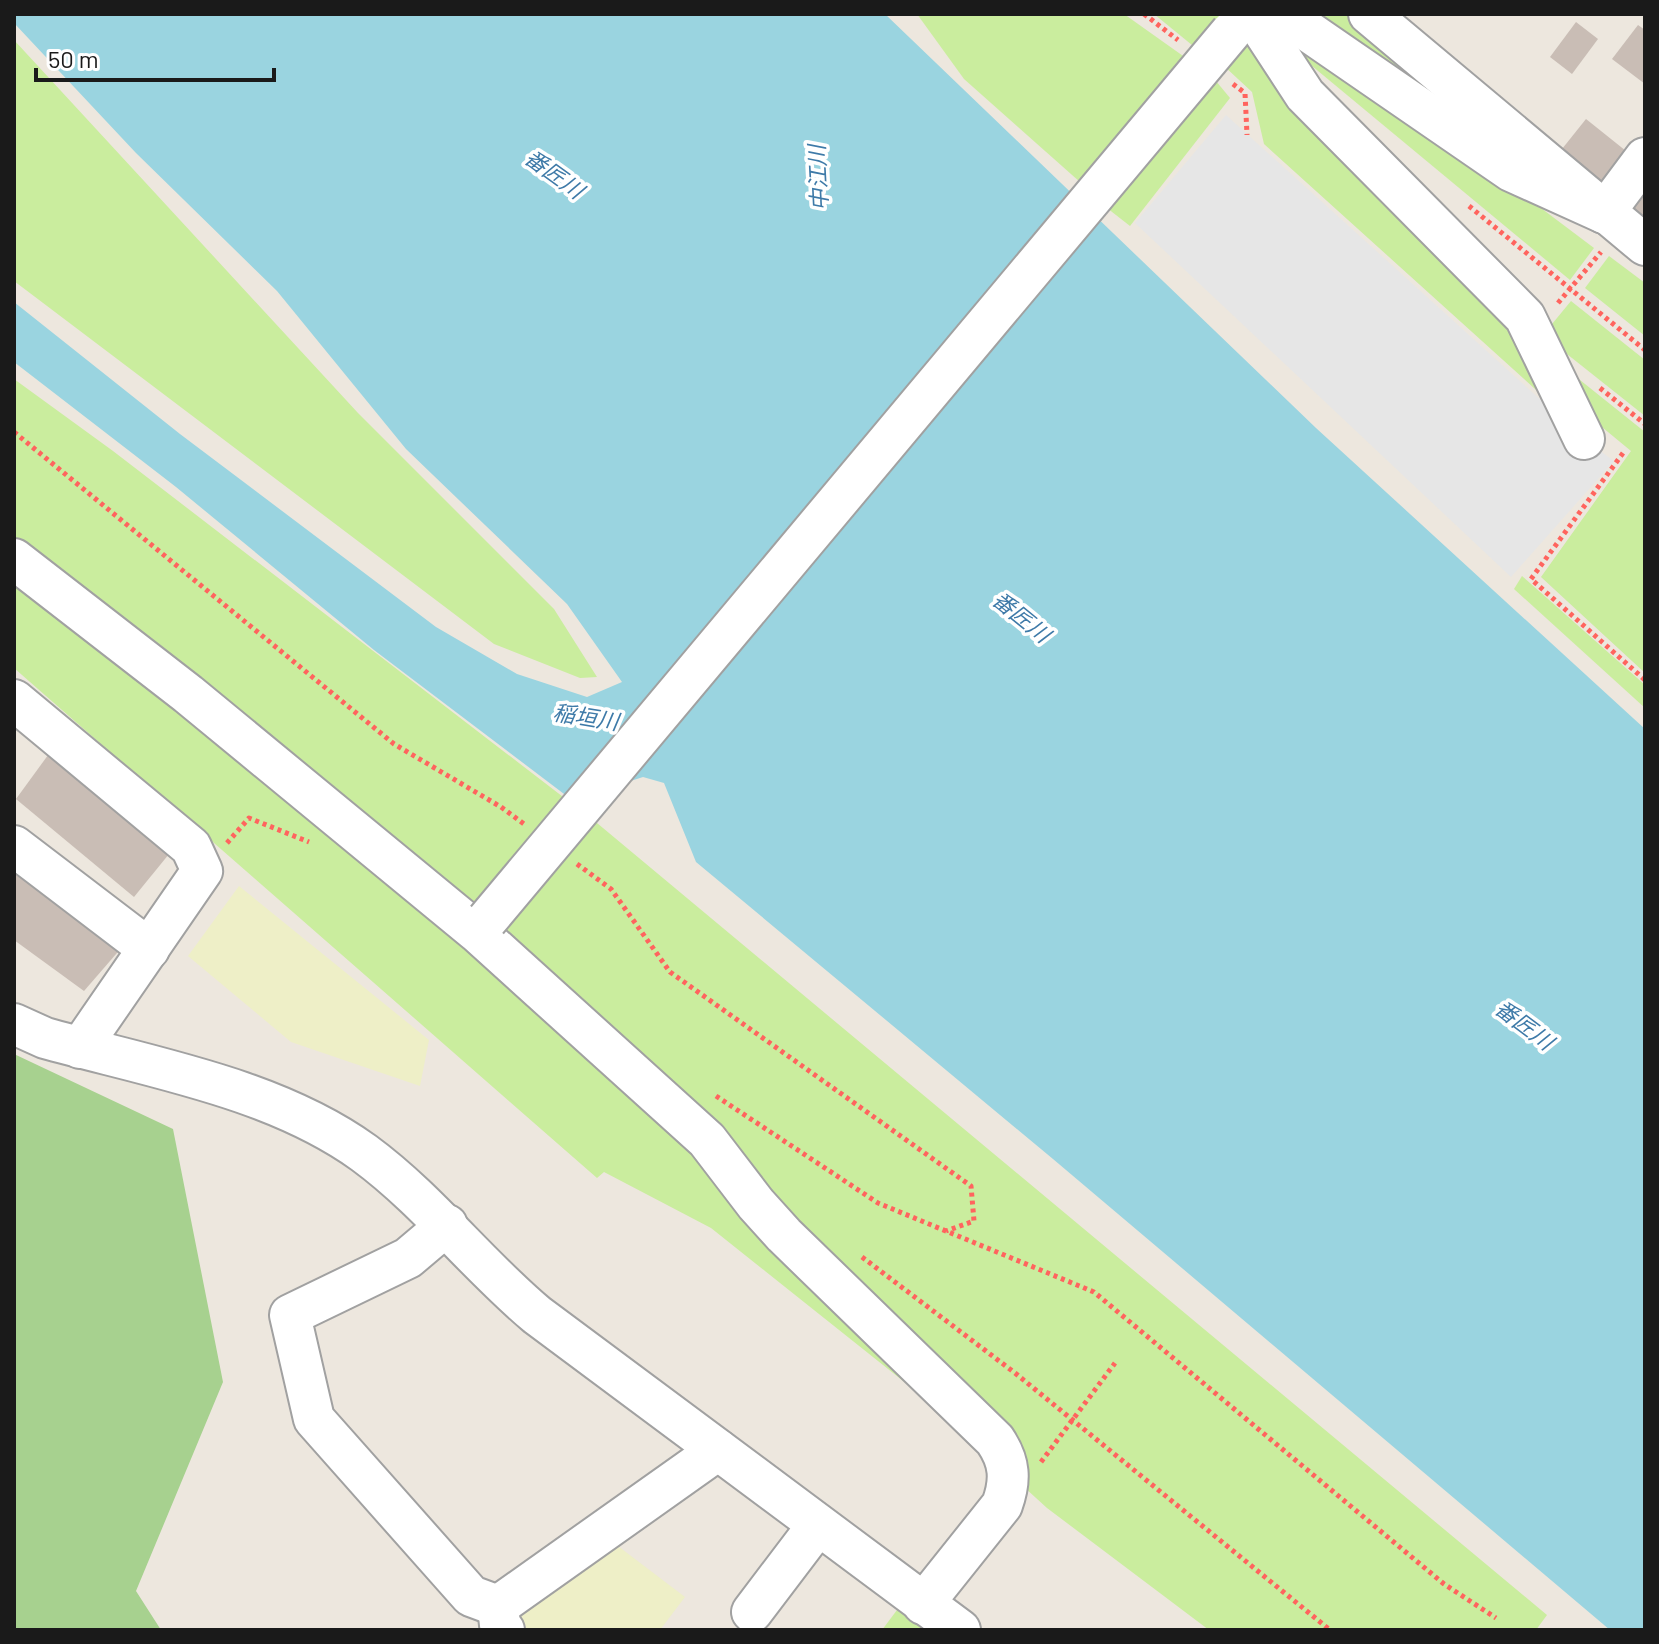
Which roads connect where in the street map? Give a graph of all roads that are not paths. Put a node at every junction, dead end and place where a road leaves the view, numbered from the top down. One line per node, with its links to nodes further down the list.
1 (1283, 14): 5 (street)
2 (1369, 14): 5 (street)
3 (1242, 20): 6 (street); 10 (street, bridge)
4 (1645, 158): 5 (street)
5 (1624, 228)
6 (1584, 439)
7 (14, 559): 10 (street)
8 (14, 700): 11 (street)
9 (14, 846): 11 (street)
10 (482, 926): 17 (street)
11 (149, 949): 13 (street)
12 (14, 1024): 13 (street)
13 (80, 1048): 14 (street)
14 (447, 1225): 15 (street); 19 (street)
15 (718, 1450): 16 (street); 19 (street)
16 (818, 1525): 17 (street); 18 (street)
17 (923, 1604): 20 (street)
18 (752, 1612)
19 (501, 1618)
20 (960, 1630)

